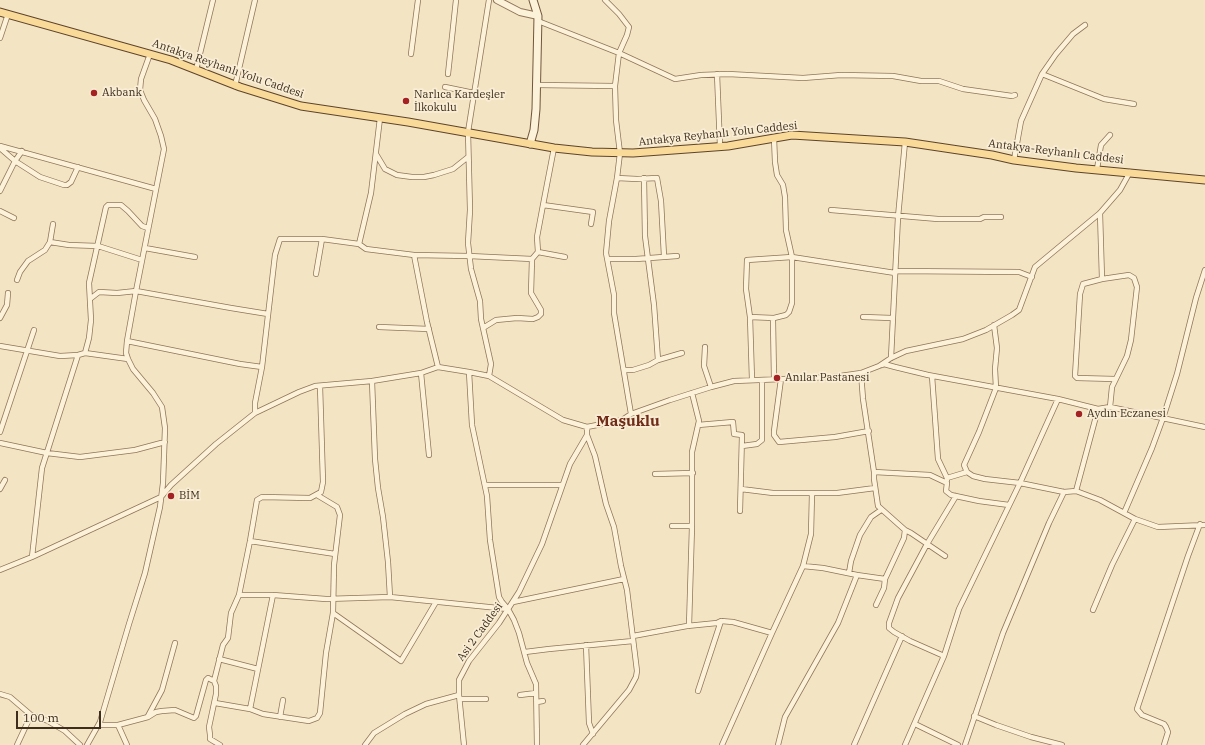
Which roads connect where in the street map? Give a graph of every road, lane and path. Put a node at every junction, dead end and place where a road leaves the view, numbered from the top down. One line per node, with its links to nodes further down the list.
1 (213, 0): 17 (street)
2 (256, 0): 22 (street)
3 (418, 0): 16 (street)
4 (456, 0): 18 (street)
5 (489, 0): 25 (street)
6 (497, 0): 11 (street)
7 (533, 0): 11 (main road)
8 (606, 0): 14 (street)
9 (0, 12): 10 (main road, Antakya Reyhanlı Yolu Caddesi)
10 (8, 14): 13 (street); 15 (main road, Antakya Reyhanlı Yolu Caddesi)
11 (538, 19): 14 (street); 21 (main road)
12 (1085, 24): 20 (street)
13 (0, 38)
14 (619, 53): 19 (street); 23 (street)
15 (150, 54): 17 (main road, Antakya Reyhanlı Yolu Caddesi); 49 (street)
16 (411, 54)
17 (196, 70): 22 (main road, Antakya Reyhanlı Yolu Caddesi)
18 (448, 74)
19 (717, 74): 26 (street); 34 (street)
20 (1042, 74): 27 (street); 41 (street)
21 (537, 85): 23 (street); 33 (main road)
22 (235, 86): 28 (main road, Antakya Reyhanlı Yolu Caddesi)
23 (615, 86): 39 (street)
24 (445, 87): 25 (street)
25 (474, 92): 29 (street)
26 (1015, 95)
27 (1134, 104)
28 (380, 118): 29 (main road, Antakya Reyhanlı Yolu Caddesi); 38 (street)
29 (468, 132): 33 (main road, Antakya Reyhanlı Yolu Caddesi); 40 (street)
30 (1110, 135): 44 (street)
31 (774, 138): 32 (main road, Antakya Reyhanlı Yolu Caddesi); 34 (main road, Antakya Reyhanlı Yolu Caddesi); 73 (street)
32 (905, 142): 41 (main road, Antakya-Reyhanlı Caddesi); 55 (street)
33 (530, 144): 36 (main road, Antakya Reyhanlı Yolu Caddesi)
34 (720, 146): 39 (main road, Antakya Reyhanlı Yolu Caddesi)
35 (0, 147): 37 (street); 42 (street)
36 (554, 148): 39 (main road, Antakya Reyhanlı Yolu Caddesi); 51 (street)
37 (22, 151): 42 (street); 43 (street)
38 (376, 154): 40 (street); 63 (street)
39 (620, 154): 46 (street)
40 (468, 158): 68 (street)
41 (1014, 160): 44 (main road, Antakya-Reyhanlı Caddesi)
42 (14, 161): 43 (street); 50 (street)
43 (78, 167): 49 (street)
44 (1097, 169): 45 (main road, Antakya-Reyhanlı Caddesi)
45 (1130, 172): 48 (main road, Antakya-Reyhanlı Caddesi); 54 (street)
46 (617, 178): 47 (street); 76 (street)
47 (644, 178): 69 (street); 74 (street)
48 (1205, 180)
49 (156, 189): 60 (street)
50 (0, 191)
51 (543, 205): 59 (street); 66 (street)
52 (831, 210): 55 (street)
53 (0, 211): 57 (street)
54 (1100, 213): 81 (street); 83 (street)
55 (898, 216): 56 (street); 79 (street)
56 (1001, 217)
57 (14, 218)
58 (53, 224): 62 (street)
59 (591, 224)
60 (148, 228): 64 (street); 65 (street)
61 (322, 239): 63 (street); 80 (street); 87 (street)
62 (50, 242): 64 (street); 82 (street)
63 (359, 244): 67 (street)
64 (98, 246): 77 (street); 86 (street)
65 (145, 248): 71 (street); 77 (street)
66 (538, 252): 72 (street); 75 (street)
67 (414, 255): 68 (street); 96 (street)
68 (469, 256): 75 (street); 95 (street)
69 (664, 256): 70 (street); 74 (street)
70 (677, 256)
71 (195, 257)
72 (565, 257)
73 (792, 257): 79 (street); 88 (street); 91 (street)
74 (648, 258): 76 (street); 107 (street)
75 (532, 259): 95 (street)
76 (608, 259): 111 (street)
77 (142, 260): 84 (street)
78 (1205, 270): 132 (street)
79 (895, 272): 81 (street); 92 (street)
80 (316, 274)
81 (1032, 277): 93 (street)
82 (17, 280)
83 (1102, 280): 119 (street); 119 (street)
84 (136, 291): 86 (street); 87 (street); 98 (street)
85 (8, 293): 90 (street)
86 (90, 299): 102 (street)
87 (268, 314): 109 (street)
88 (750, 316): 91 (street); 120 (street)
89 (863, 317): 92 (street)
90 (0, 318)
91 (774, 318): 117 (street)
92 (892, 318): 105 (street)
93 (994, 325): 105 (street); 125 (street)
94 (379, 327): 96 (street)
95 (484, 328): 115 (street)
96 (429, 329): 110 (street)
97 (34, 330): 101 (street)
98 (127, 341): 106 (street); 109 (street)
99 (0, 346): 101 (street)
100 (705, 347): 124 (street)
101 (28, 350): 104 (street); 137 (street)
102 (85, 353): 104 (street); 106 (street)
103 (682, 353): 107 (street)
104 (78, 355): 142 (street)
105 (891, 358): 108 (street)
106 (128, 359): 139 (street)
107 (658, 360): 111 (street)
108 (879, 366): 114 (street); 116 (street)
109 (262, 367): 130 (street)
110 (438, 367): 112 (street); 113 (street)
111 (624, 370): 131 (street)
112 (469, 372): 115 (street); 152 (street)
113 (421, 373): 122 (street); 143 (street)
114 (861, 373): 118 (street); 136 (street)
115 (490, 376): 134 (street)
116 (932, 376): 125 (street); 149 (street)
117 (774, 379): 118 (street); 121 (street)
118 (781, 379): 136 (street)
119 (1115, 379): 128 (street)
120 (752, 380): 121 (street); 124 (street)
121 (762, 380): 141 (street)
122 (372, 381): 123 (street); 187 (street)
123 (320, 386): 130 (street); 161 (street)
124 (711, 387): 126 (street)
125 (996, 388): 127 (street); 145 (street)
126 (692, 393): 131 (street); 133 (street)
127 (1058, 399): 129 (street); 151 (street)
128 (1110, 407): 129 (street); 132 (street)
129 (1098, 409): 158 (street)
130 (255, 413): 156 (street)
131 (631, 414): 134 (street)
132 (1163, 418): 135 (street); 167 (street)
133 (698, 425): 141 (street); 146 (street)
134 (587, 427): 138 (street)
135 (1205, 427)
136 (869, 431): 144 (street)
137 (0, 432)
138 (587, 435): 153 (street, Asi 2 Caddesi); 182 (street)
139 (165, 442): 142 (street); 150 (street)
140 (0, 443): 142 (street)
141 (742, 446): 157 (street)
142 (47, 453): 177 (street)
143 (429, 456)
144 (874, 472): 149 (street); 154 (street)
145 (966, 472): 149 (street); 151 (street)
146 (692, 473): 147 (street); 171 (street)
147 (655, 474)
148 (4, 480): 155 (street)
149 (947, 481): 162 (street)
150 (163, 483): 156 (street); 163 (street)
151 (1020, 483): 159 (street); 164 (street)
152 (485, 485): 153 (street); 191 (street)
153 (562, 485): 189 (street, Asi 2 Caddesi)
154 (875, 488): 160 (street); 165 (street)
155 (0, 489)
156 (168, 489): 163 (street)
157 (741, 489): 160 (street); 166 (street)
158 (1076, 491): 159 (street); 167 (street)
159 (1064, 492): 218 (street)
160 (812, 493): 178 (street)
161 (317, 495): 173 (street); 175 (street)
162 (956, 496): 164 (street); 174 (street)
163 (161, 497): 177 (street); 222 (street)
164 (1008, 505): 202 (street)
165 (881, 510): 172 (street); 180 (street)
166 (740, 511)
167 (1124, 513): 168 (street)
168 (1135, 518): 169 (street); 192 (street)
169 (1202, 524): 241 (street)
170 (672, 526): 171 (street)
171 (692, 526): 195 (street)
172 (905, 530): 174 (street); 183 (street)
173 (250, 541): 175 (street); 184 (street)
174 (927, 544): 176 (street); 197 (street)
175 (335, 554): 186 (street)
176 (945, 556)
177 (32, 557): 179 (street)
178 (804, 566): 180 (street); 196 (street)
179 (0, 570)
180 (849, 573): 181 (street)
181 (857, 575): 183 (street); 235 (street)
182 (624, 579): 189 (street); 198 (street)
183 (885, 579): 190 (street)
184 (239, 594): 185 (street); 203 (street)
185 (272, 595): 186 (street); 204 (street)
186 (334, 598): 187 (street); 193 (street)
187 (390, 598): 188 (street)
188 (436, 602): 191 (street); 193 (street)
189 (513, 602): 191 (street, Asi 2 Caddesi)
190 (876, 605)
191 (508, 609): 201 (street); 210 (street, Asi 2 Caddesi)
192 (1093, 610)
193 (333, 612): 220 (street)
194 (721, 621): 195 (street); 196 (street); 206 (street)
195 (689, 626): 198 (street)
196 (772, 633): 234 (street)
197 (902, 636): 202 (street); 236 (street)
198 (633, 638): 200 (street); 224 (street)
199 (175, 643): 219 (street)
200 (586, 645): 201 (street); 224 (street)
201 (525, 652): 207 (street)
202 (944, 656): 221 (street)
203 (219, 659): 204 (street); 205 (street)
204 (258, 669): 216 (street)
205 (214, 681): 215 (street); 219 (street)
206 (698, 691)
207 (536, 692): 209 (street); 214 (street)
208 (0, 694): 217 (street)
209 (520, 695)
210 (459, 697): 211 (street); 230 (street); 231 (street, Asi 2 Caddesi)
211 (486, 699)
212 (283, 700): 220 (street)
213 (543, 701): 214 (street)
214 (537, 702): 232 (street)
215 (215, 703): 216 (street); 229 (street)
216 (250, 709): 220 (street)
217 (31, 715): 225 (street); 226 (street)
218 (974, 716): 239 (street); 240 (street)
219 (148, 717): 223 (street)
220 (280, 717)
221 (915, 724): 237 (street); 238 (street)
222 (99, 725): 223 (street); 227 (street)
223 (118, 725): 228 (street)
224 (592, 734): 233 (street)
225 (17, 745)
226 (80, 745)
227 (87, 745)
228 (128, 745)
229 (220, 745)
230 (365, 745)
231 (464, 745)
232 (537, 745)
233 (583, 745)
234 (722, 745)
235 (778, 745)
236 (854, 745)
237 (905, 745)
238 (958, 745)
239 (964, 745)
240 (1062, 745)
241 (1164, 745)

